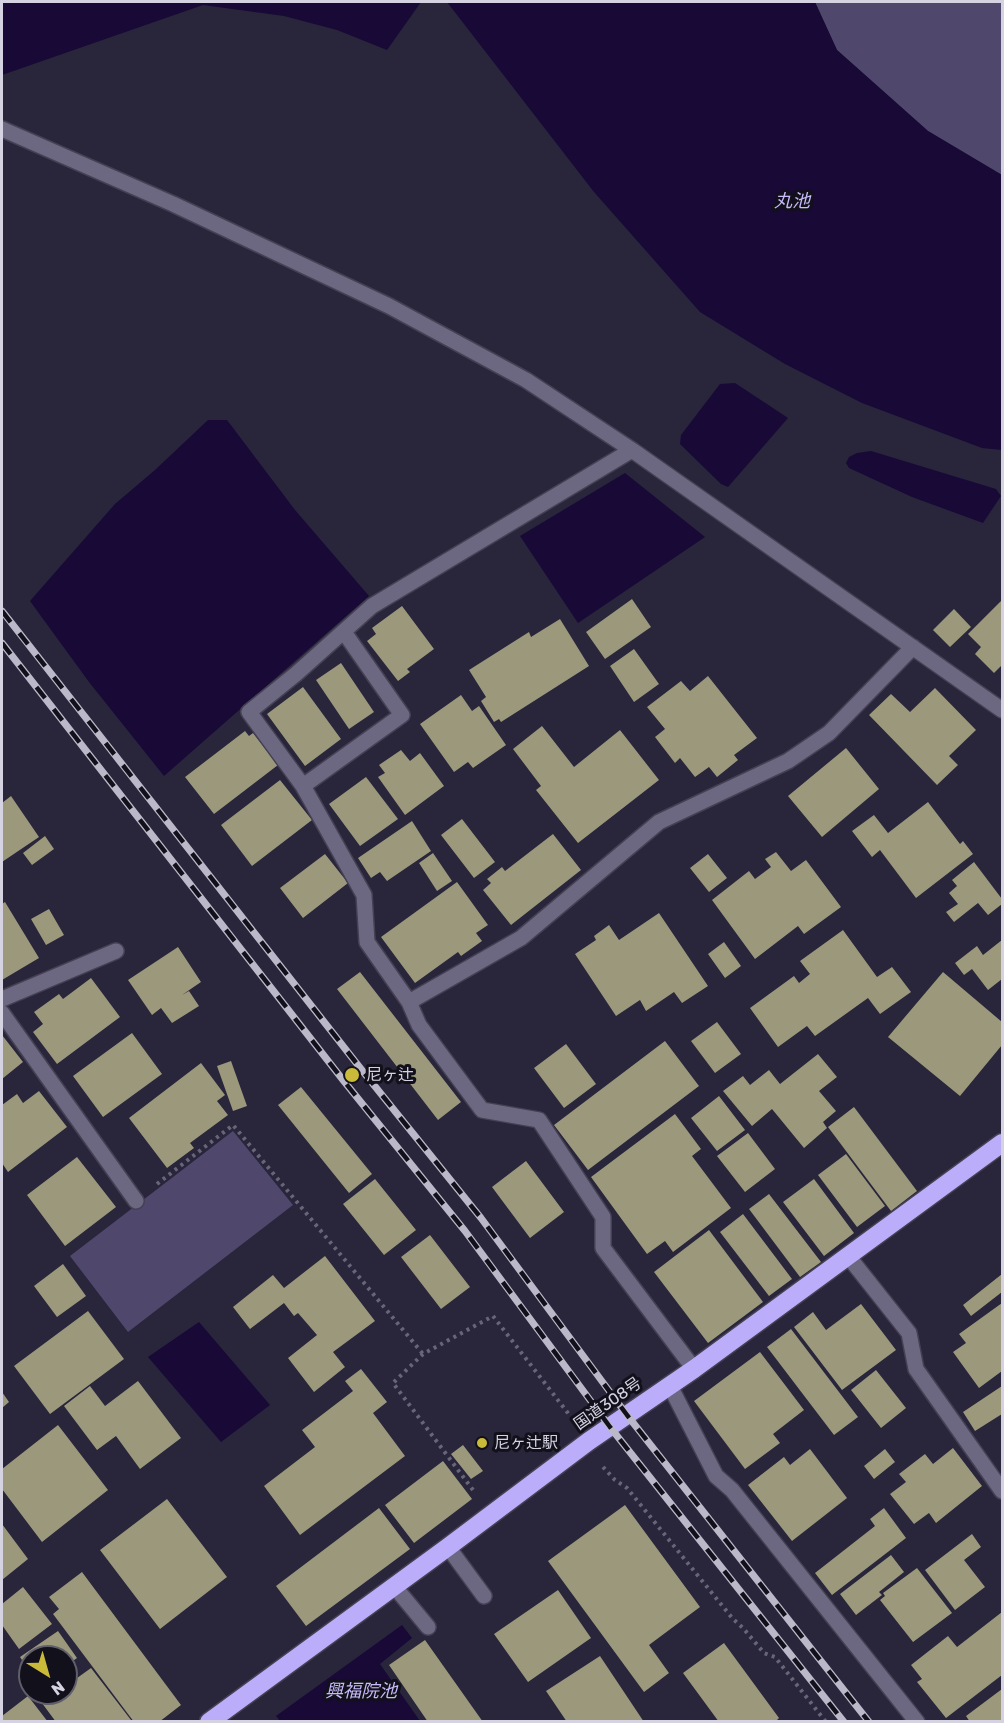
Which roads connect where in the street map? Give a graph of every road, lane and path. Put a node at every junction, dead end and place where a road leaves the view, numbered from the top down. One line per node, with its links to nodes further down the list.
1 (2, 129): 2 (street)
2 (632, 450): 3 (street); 4 (street)
3 (344, 632): 6 (street); 6 (street)
4 (913, 647): 5 (street); 9 (street)
5 (1002, 710)
6 (303, 786): 9 (street)
7 (116, 951): 8 (street)
8 (2, 999)
9 (409, 1002): 15 (street)
10 (2, 1013): 12 (street)
11 (1002, 1143): 13 (highway, 国道308号)
12 (136, 1201): 14 (path)
13 (848, 1256): 15 (highway, 国道308号); 18 (street)
14 (423, 1354): 17 (path); 19 (path)
15 (694, 1369): 16 (highway, 国道308号)
16 (670, 1386): 17 (highway, 国道308号); 26 (street)
17 (586, 1443): 19 (highway, 国道308号); 25 (path)
18 (1002, 1491)
19 (491, 1514): 20 (highway, 国道308号)
20 (448, 1547): 21 (highway, 国道308号); 22 (street)
21 (394, 1586): 23 (street); 24 (highway, 国道308号)
22 (484, 1596)
23 (428, 1627)
24 (209, 1722)
25 (826, 1722)
26 (917, 1722)

